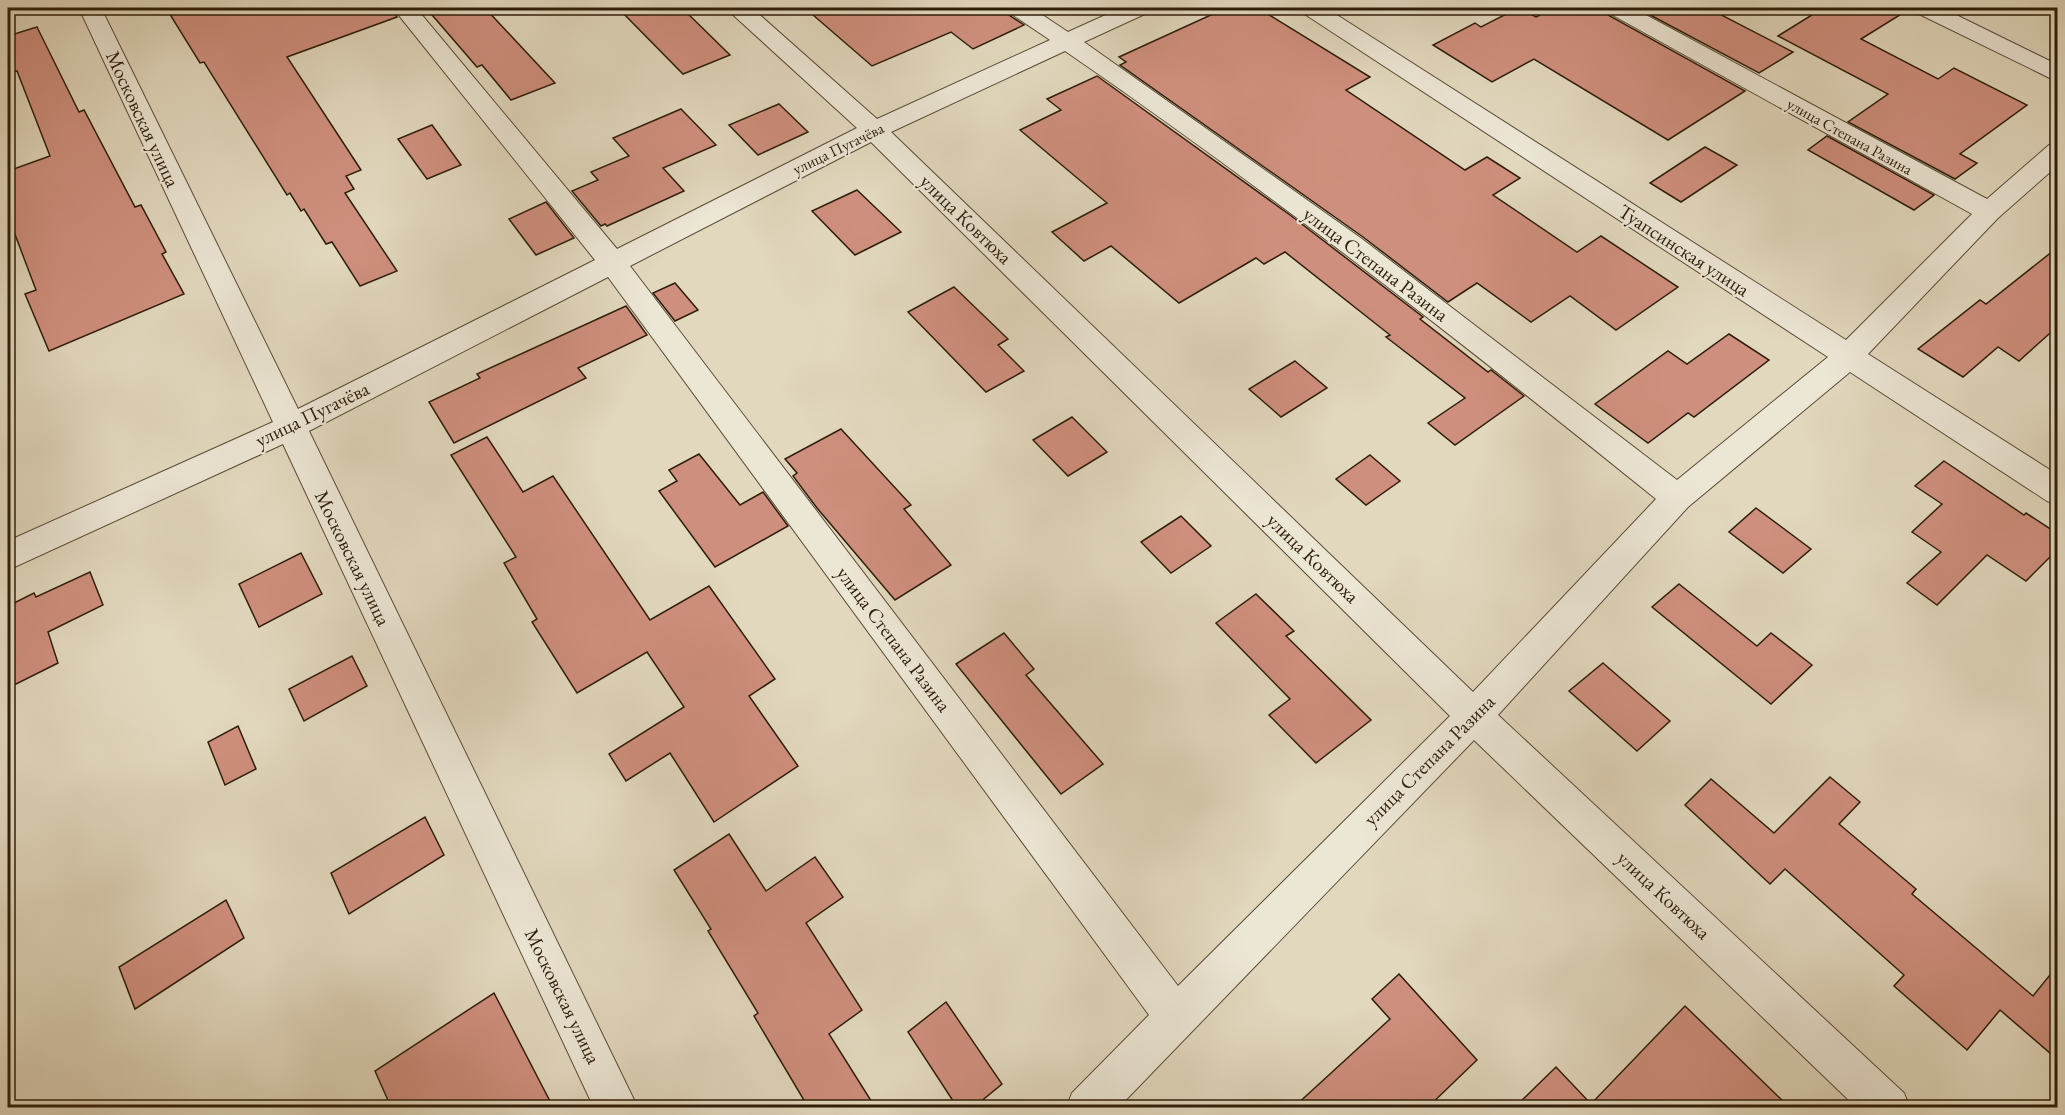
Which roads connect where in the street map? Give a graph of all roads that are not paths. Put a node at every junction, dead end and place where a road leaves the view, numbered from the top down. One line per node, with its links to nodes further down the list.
1 (90, 8): 16 (street, Московская улица)
2 (404, 8): 14 (street)
3 (740, 8): 11 (street, улица Ковтюха)
4 (1018, 8): 9 (street)
5 (1139, 8): 9 (street, улица Пугачёва)
6 (1311, 8): 15 (street, Туапсинская улица)
7 (1617, 8): 13 (street, улица Степана Разина)
8 (1925, 8): 10 (street)
9 (1067, 41): 11 (street, улица Пугачёва); 18 (street, улица Степана Разина)
10 (2058, 75)
11 (874, 130): 14 (street, улица Пугачёва); 20 (street, улица Ковтюха)
12 (2058, 151): 13 (street, улица Степана Разина)
13 (1989, 212): 15 (street, улица Степана Разина)
14 (612, 262): 16 (street, улица Пугачёва); 21 (street, улица Степана Разина)
15 (1848, 357): 17 (street, Туапсинская улица); 18 (street, улица Степана Разина)
16 (290, 427): 19 (street, улица Пугачёва); 22 (street, Московская улица)
17 (2058, 492)
18 (1677, 498): 20 (street, улица Степана Разина)
19 (8, 556)
20 (1474, 716): 21 (street, улица Степана Разина); 24 (street, улица Ковтюха)
21 (1175, 1016): 23 (street, улица Степана Разина)
22 (617, 1107)
23 (1087, 1107)
24 (1889, 1107)

